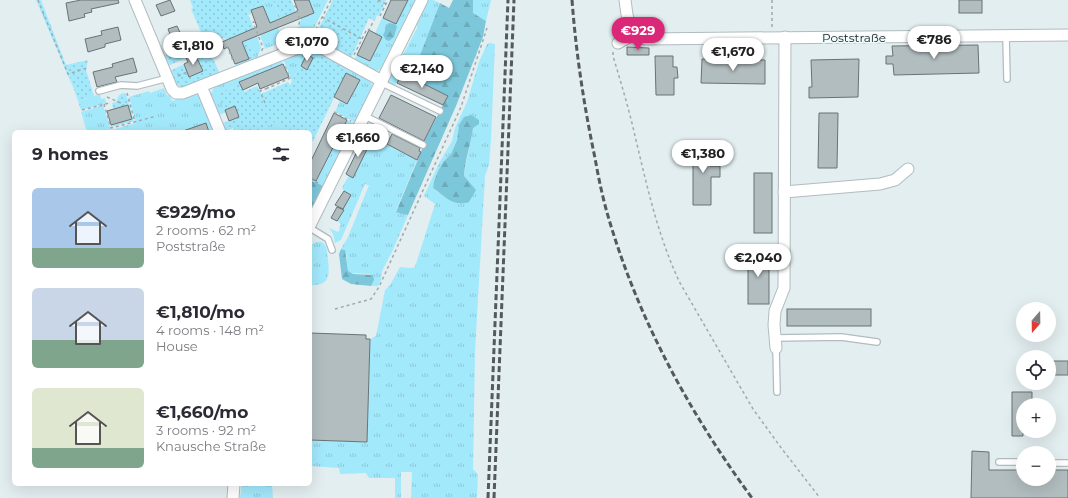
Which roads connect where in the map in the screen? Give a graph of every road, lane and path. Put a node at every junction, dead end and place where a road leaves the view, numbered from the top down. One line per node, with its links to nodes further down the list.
1 (38, 0): 30 (path)
2 (135, 0): 32 (street)
3 (330, 0): 13 (path)
4 (378, 0): 9 (path)
5 (388, 0): 9 (path)
6 (422, 0): 34 (street)
7 (626, 0): 18 (street)
8 (772, 0): 21 (path)
9 (386, 3): 10 (path); 12 (path)
10 (389, 4)
11 (296, 5): 17 (path)
12 (380, 16)
13 (322, 18): 23 (path); 25 (path)
14 (374, 20): 23 (path)
15 (255, 22): 27 (path)
16 (487, 28): 56 (path)
17 (299, 31)
18 (636, 33): 21 (street, Poststraße); 24 (street)
19 (1068, 35): 20 (street, Poststraße)
20 (1006, 36): 22 (street, Poststraße); 33 (lane)
21 (772, 37): 22 (street, Poststraße)
22 (785, 37): 52 (street)
23 (362, 39): 29 (path)
24 (618, 43): 66 (path)
25 (311, 44): 28 (street); 29 (street)
26 (227, 46): 31 (path)
27 (263, 48)
28 (281, 55): 31 (street); 40 (path)
29 (350, 64): 34 (street)
30 (87, 68)
31 (237, 72): 35 (street)
32 (168, 78): 35 (street); 36 (lane)
33 (1007, 79)
34 (382, 82): 44 (lane); 47 (street)
35 (201, 86): 49 (street)
36 (99, 91)
37 (127, 92): 48 (path)
38 (107, 96): 42 (path)
39 (109, 103): 41 (path)
40 (265, 103)
41 (104, 104): 43 (path); 48 (path)
42 (124, 106)
43 (82, 110)
44 (440, 111)
45 (334, 112): 47 (path)
46 (152, 115): 48 (path)
47 (363, 121): 50 (lane); 53 (street)
48 (135, 122)
49 (219, 130)
50 (423, 145)
51 (908, 170): 52 (street)
52 (784, 192): 58 (street)
53 (312, 223)
54 (312, 228): 55 (lane)
55 (332, 250)
56 (335, 309)
57 (877, 342): 58 (lane)
58 (775, 343): 59 (lane)
59 (777, 392)
60 (999, 462): 61 (lane)
61 (1016, 462)
62 (1056, 463): 63 (lane)
63 (1068, 463)
64 (234, 486): 65 (street)
65 (233, 498)
66 (820, 498)

